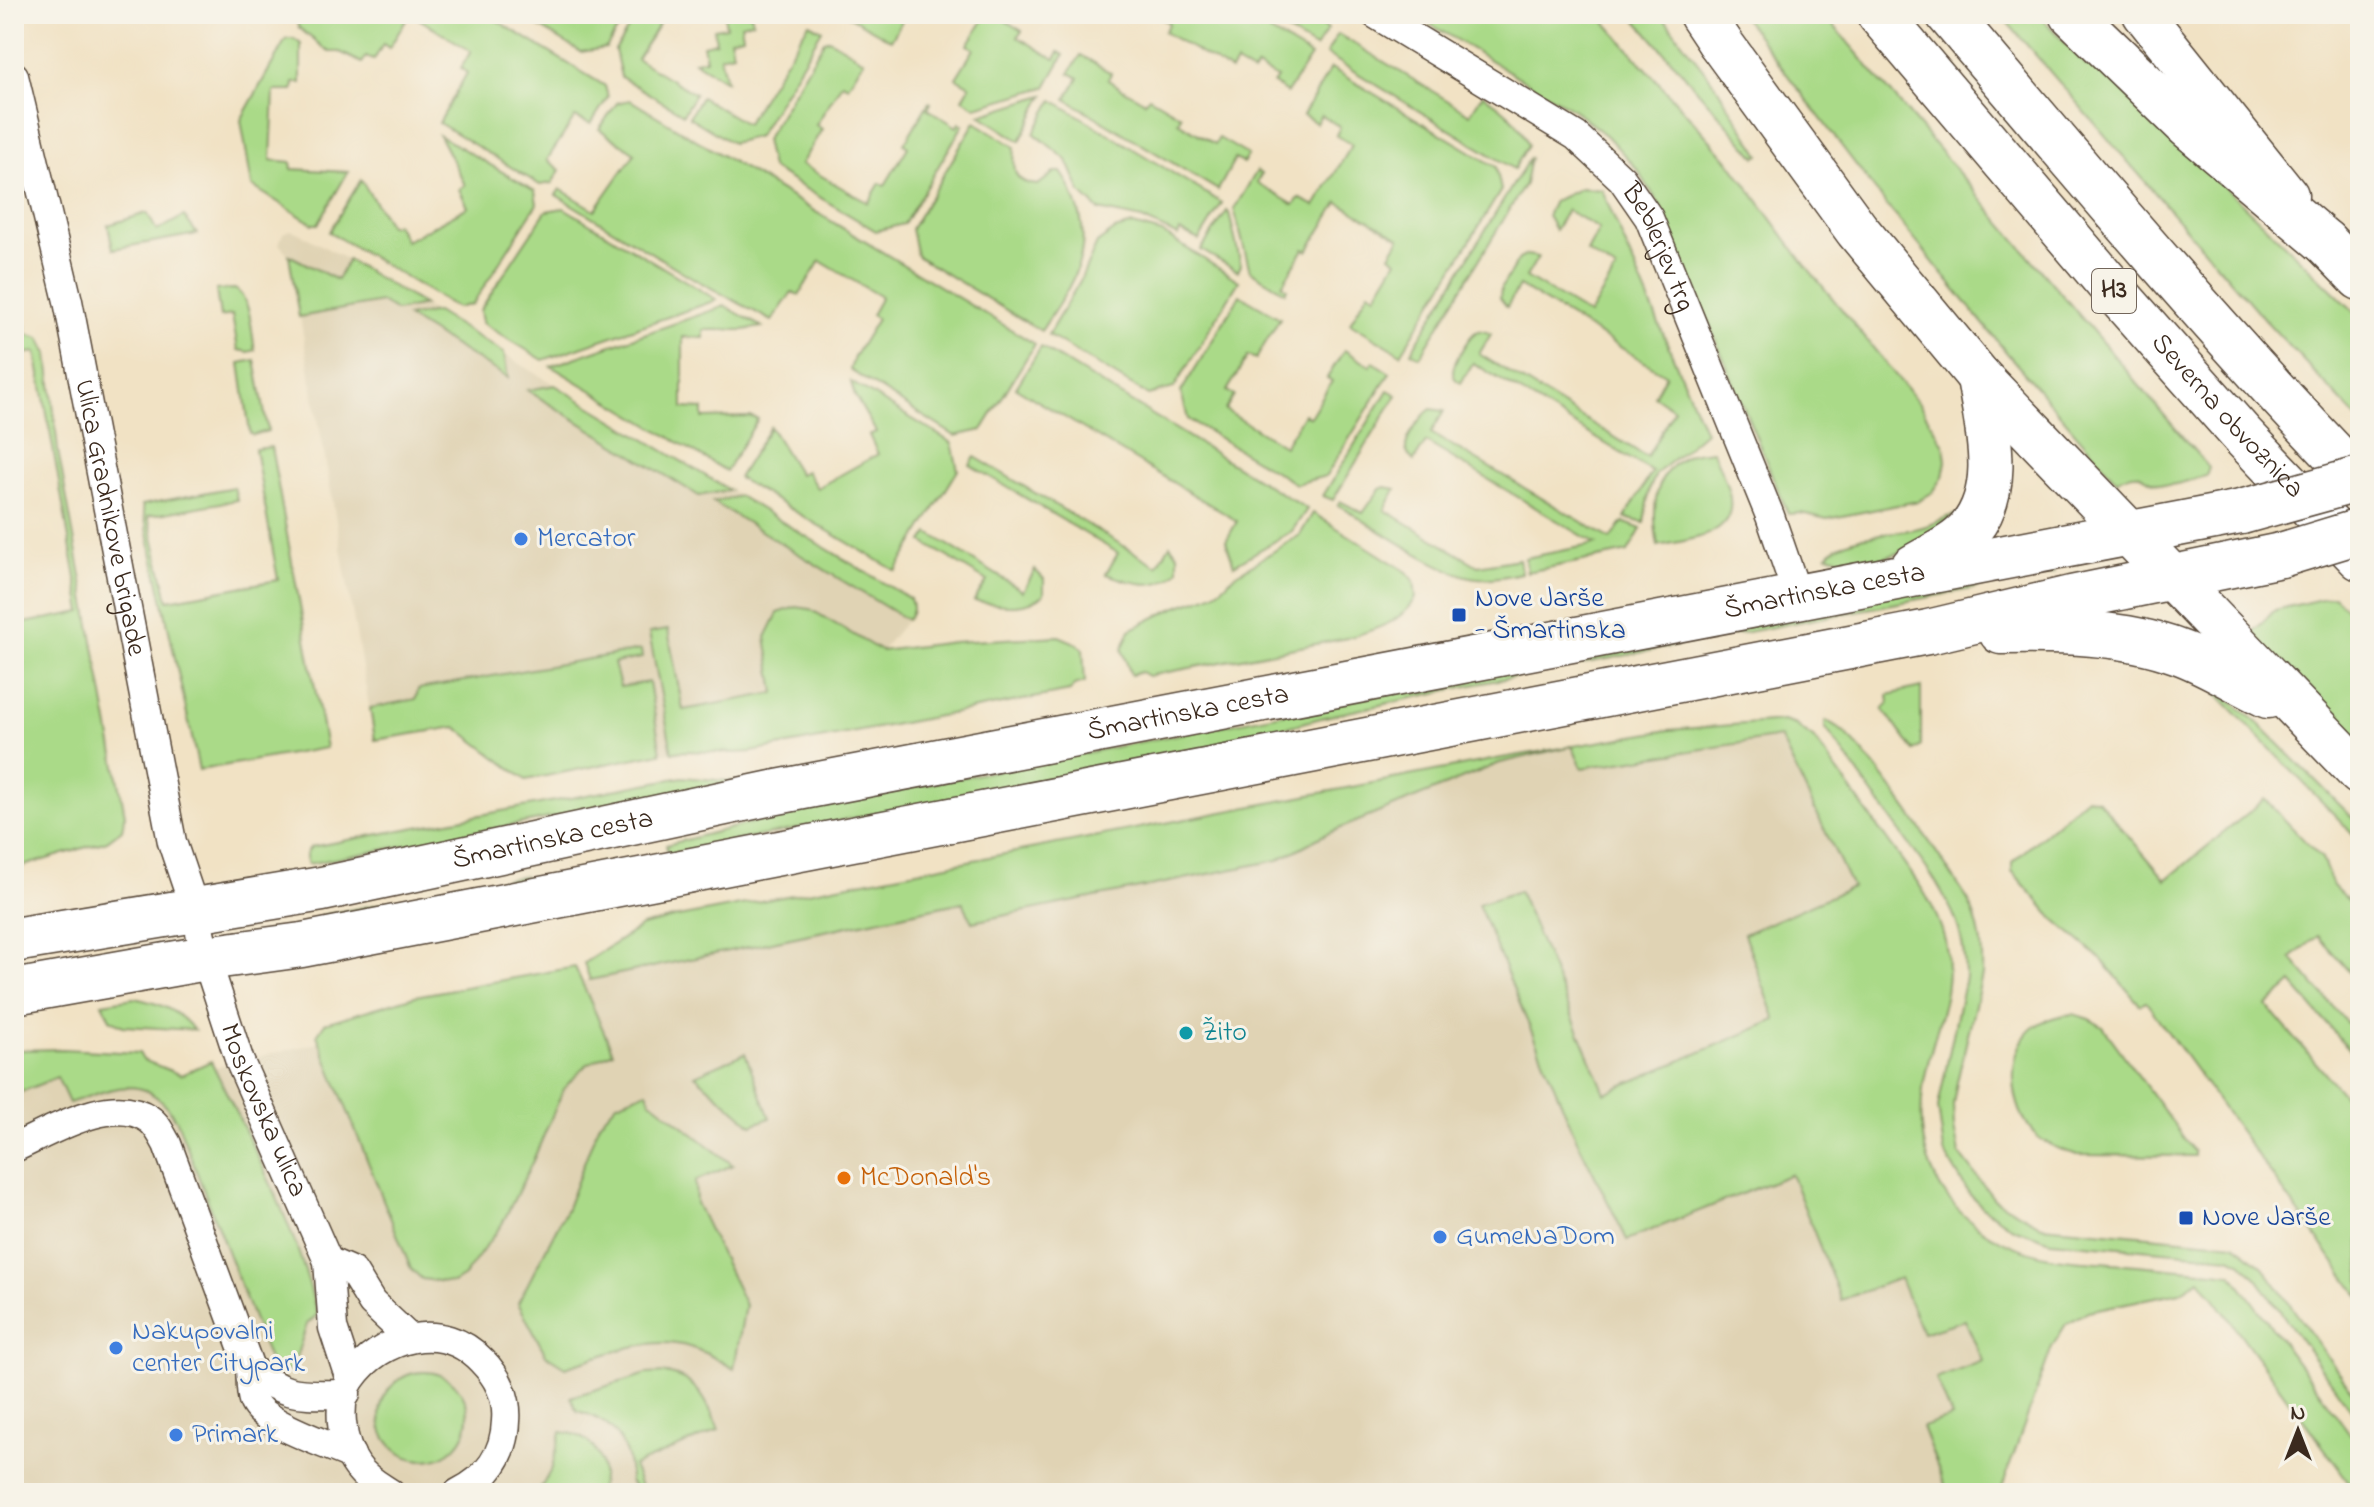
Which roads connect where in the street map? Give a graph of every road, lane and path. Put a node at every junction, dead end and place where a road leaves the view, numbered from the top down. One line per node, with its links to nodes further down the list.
1 (1375, 14): 17 (street, Beblerjev trg)
2 (1879, 14): 14 (main road, Severna obvoznica / H3)
3 (1948, 14): 11 (main road, Severna obvoznica / H3)
4 (2072, 14): 8 (main road)
5 (2143, 14): 8 (street)
6 (1705, 23): 10 (main road)
7 (14, 76): 21 (street, Ulica Gradnikove brigade)
8 (2325, 242): 9 (main road)
9 (2360, 278)
10 (1979, 377): 13 (main road); 16 (main road)
11 (2360, 480): 13 (main road, Šmartinska cesta, bridge)
12 (2360, 531): 15 (main road, Šmartinska cesta, bridge)
13 (2129, 534): 15 (main road); 16 (main road, Šmartinska cesta)
14 (2360, 558)
15 (2171, 578): 18 (main road, Šmartinska cesta); 19 (main road)
16 (1871, 583): 17 (main road, Šmartinska cesta)
17 (1798, 597): 21 (main road, Šmartinska cesta)
18 (1928, 632): 19 (main road); 23 (main road, Šmartinska cesta)
19 (2295, 708): 20 (main road)
20 (2360, 773)
21 (195, 910): 22 (main road, Šmartinska cesta); 23 (street, Ulica Gradnikove brigade)
22 (14, 940)
23 (206, 958): 24 (main road, Šmartinska cesta); 26 (street, Moskovska ulica)
24 (14, 992)
25 (14, 1148): 28 (street)
26 (328, 1261): 27 (street); 29 (street, Moskovska ulica)
27 (409, 1338): 29 (street); 32 (street)
28 (250, 1368): 29 (street); 30 (street)
29 (348, 1387): 30 (street)
30 (351, 1455): 31 (street)
31 (390, 1493)
32 (458, 1493)

